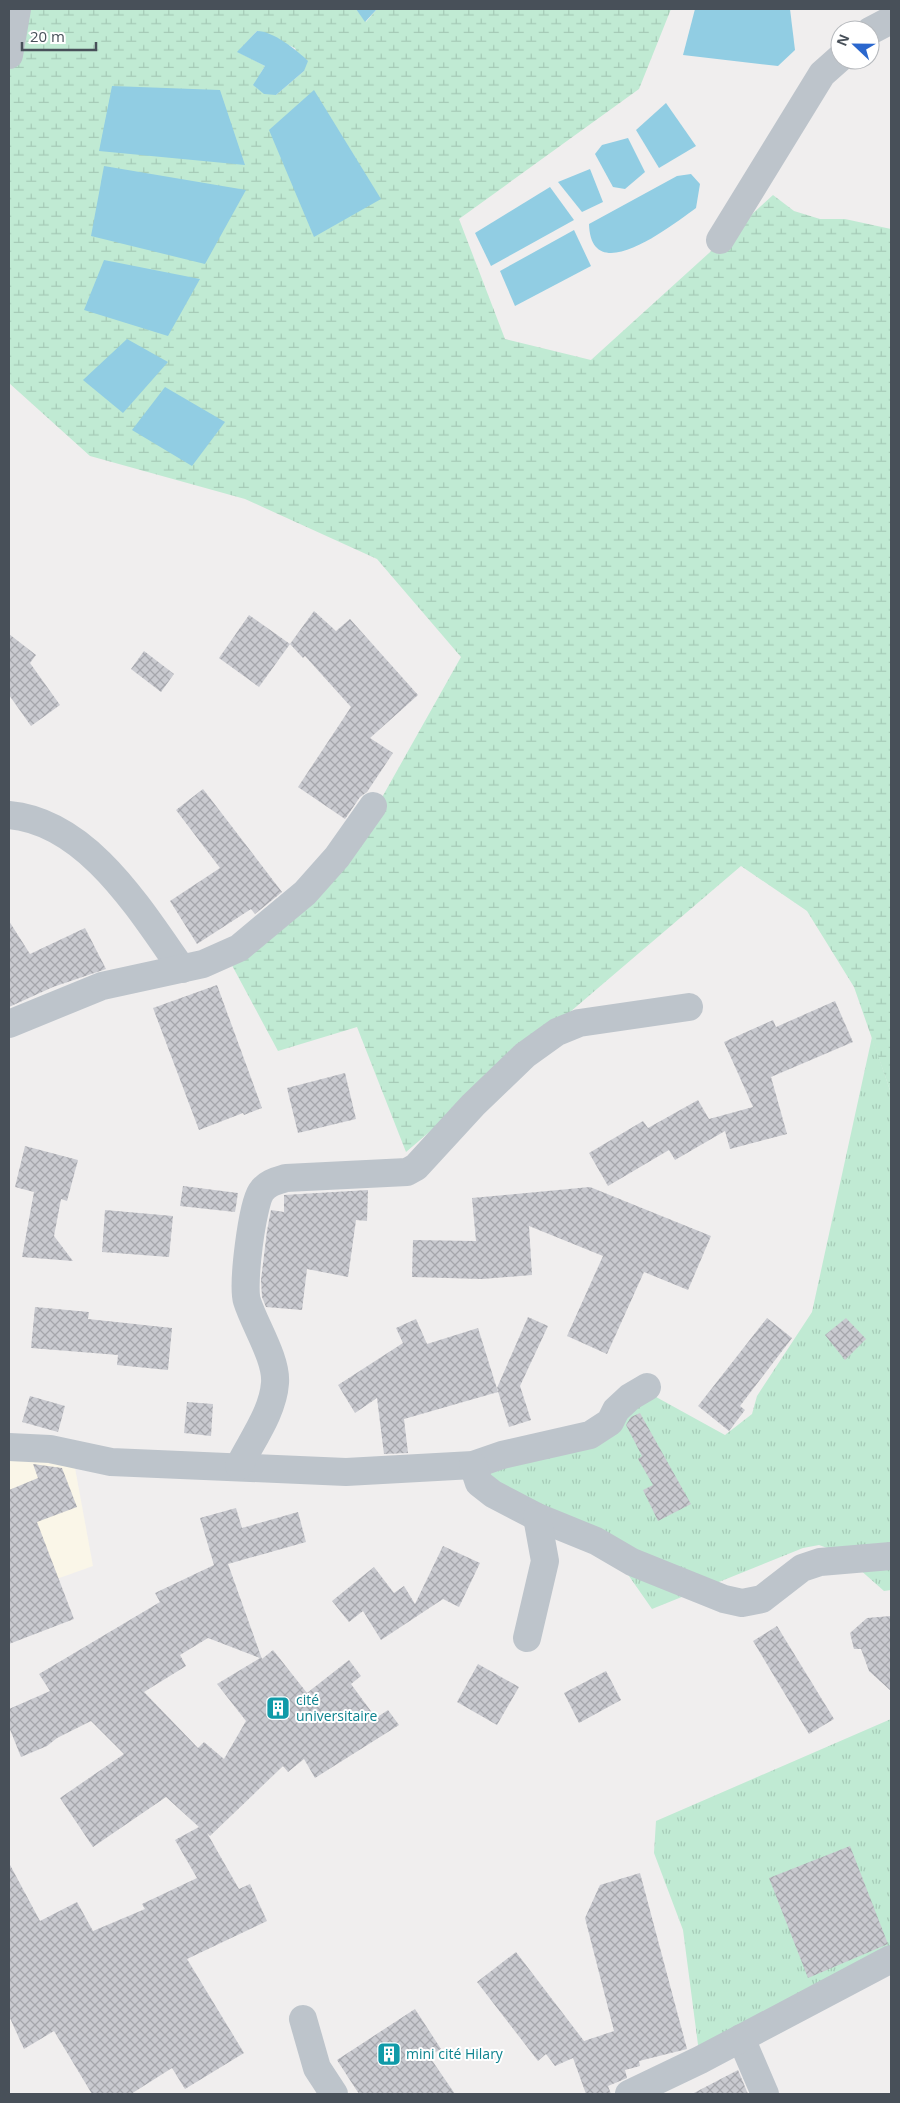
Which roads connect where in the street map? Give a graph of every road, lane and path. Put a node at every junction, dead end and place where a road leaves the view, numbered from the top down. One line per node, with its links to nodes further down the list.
1 (17, 9): 4 (street)
2 (891, 20): 3 (street)
3 (880, 26)
4 (9, 54)
5 (830, 67): 6 (street)
6 (720, 240)
7 (373, 806): 9 (street)
8 (9, 815): 9 (street)
9 (182, 969): 11 (street)
10 (689, 1007): 15 (street)
11 (9, 1024)
12 (647, 1387): 14 (street)
13 (9, 1447): 15 (street)
14 (473, 1465): 15 (street); 16 (street)
15 (239, 1466)
16 (537, 1517): 17 (street); 18 (street)
17 (891, 1556)
18 (527, 1638)
19 (891, 1959): 21 (street)
20 (304, 2018): 22 (street)
21 (741, 2038): 23 (street); 24 (street)
22 (334, 2094)
23 (628, 2094)
24 (765, 2094)

